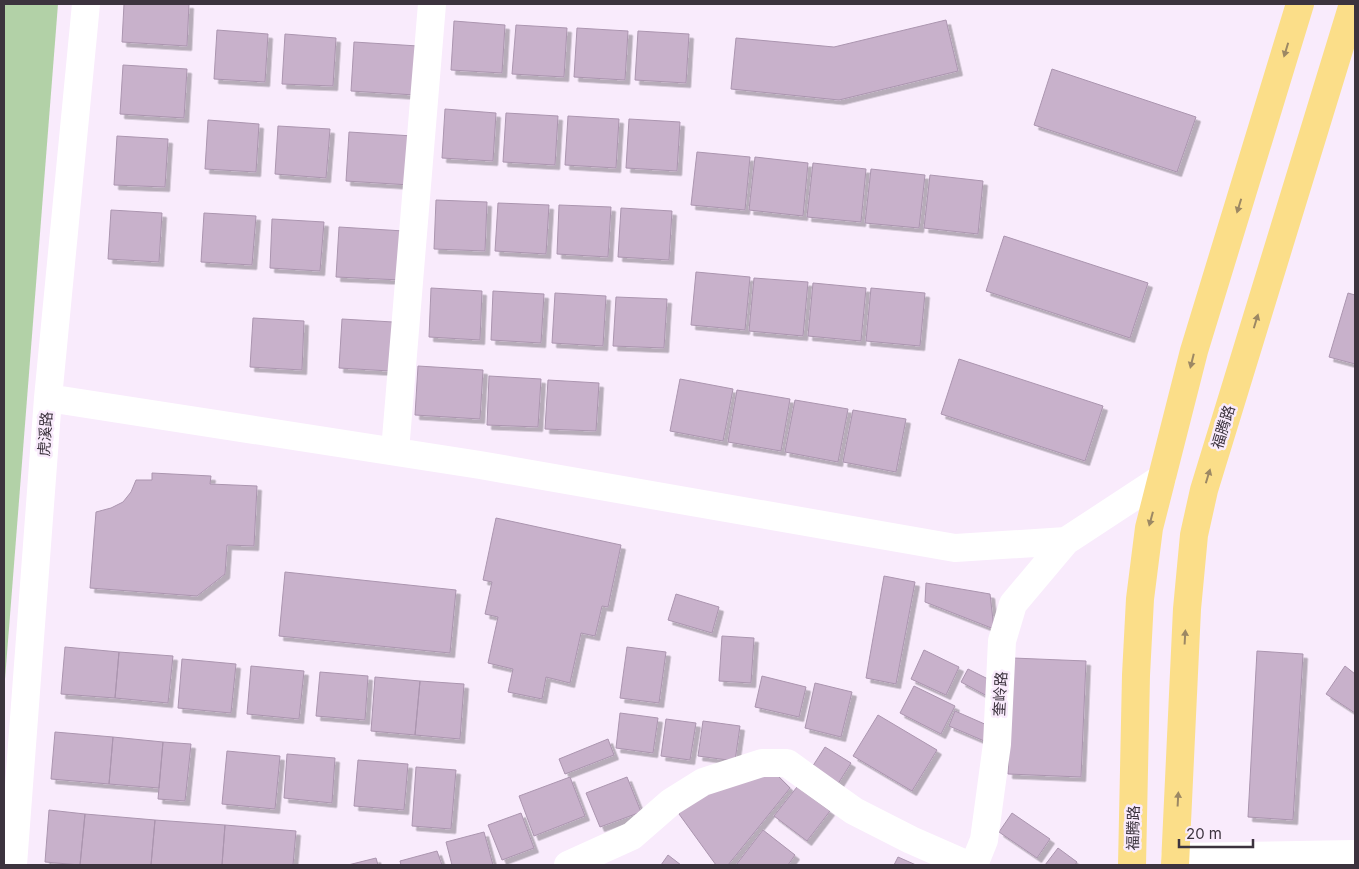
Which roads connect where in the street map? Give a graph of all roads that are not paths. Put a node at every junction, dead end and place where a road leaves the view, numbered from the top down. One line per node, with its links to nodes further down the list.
1 (86, 4): 5 (street, 虎溪路)
2 (432, 4): 6 (street)
3 (1300, 4): 7 (main road, 福腾路, one-way to 7)
4 (1353, 4): 10 (main road, 福腾路, one-way to 4)
5 (48, 398): 6 (street); 11 (street, 虎溪路)
6 (395, 451): 8 (street)
7 (1162, 478): 8 (street); 15 (main road, 福腾路, one-way to 15)
8 (1066, 541): 14 (street, 奎岭路)
9 (1355, 854): 10 (street)
10 (1175, 861)
11 (12, 865)
12 (568, 865): 13 (street)
13 (968, 865)
14 (974, 865)
15 (1132, 865)

